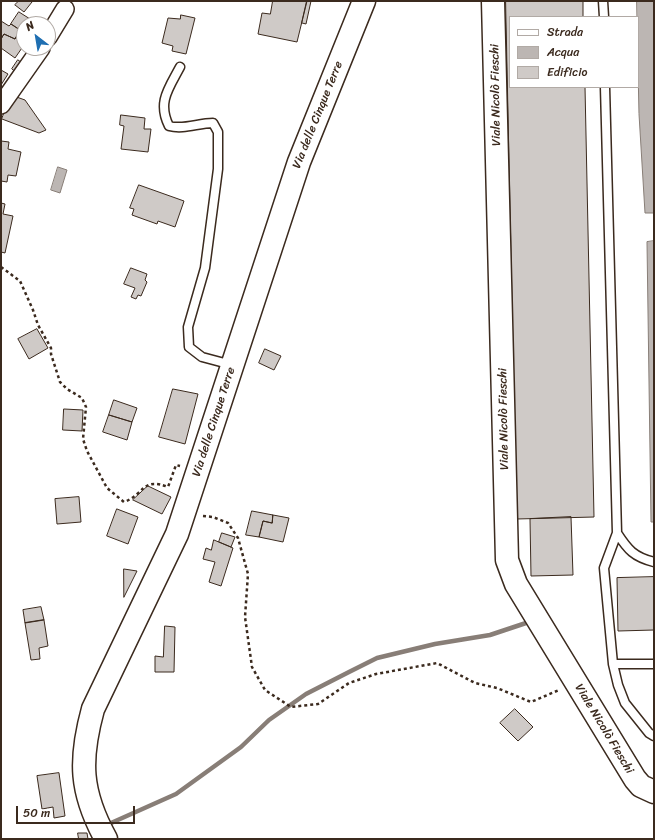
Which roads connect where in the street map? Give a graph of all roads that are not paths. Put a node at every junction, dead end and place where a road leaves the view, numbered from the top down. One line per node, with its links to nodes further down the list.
1 (364, 1): 11 (main road, Via delle Cinque Terre)
2 (493, 1): 17 (main road, Viale Nicolò Fieschi)
3 (603, 1): 5 (lane)
4 (65, 9): 6 (street)
5 (604, 16)
6 (56, 24)
7 (35, 56): 10 (street)
8 (180, 67): 11 (lane)
9 (605, 88): 12 (lane)
10 (1, 105)
11 (233, 365): 18 (main road, Via delle Cinque Terre)
12 (617, 533): 13 (lane); 14 (lane)
13 (654, 562)
14 (613, 664): 15 (lane); 16 (lane)
15 (654, 664)
16 (654, 736)
17 (654, 792)
18 (106, 839)

